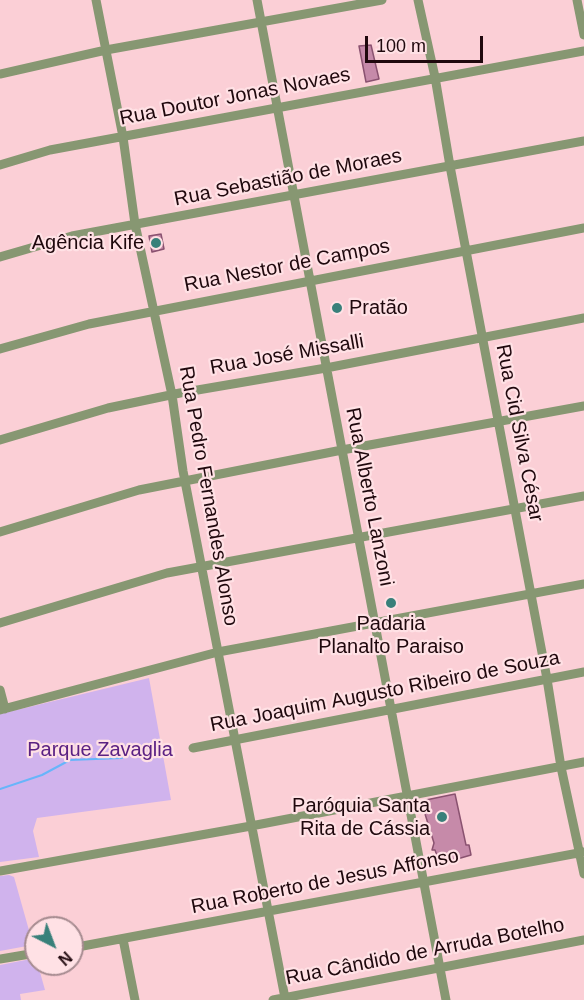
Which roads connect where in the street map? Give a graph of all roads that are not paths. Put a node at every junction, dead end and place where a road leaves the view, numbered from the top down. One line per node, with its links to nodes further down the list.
1 (96, 0): 8 (street, Rua Pedro Fernandes Alonso)
2 (257, 0): 6 (street, Rua Alberto Lanzoni)
3 (382, 0): 6 (street)
4 (418, 0): 11 (street, Rua Cid Silva César)
5 (578, 0): 7 (street)
6 (262, 22): 8 (street); 12 (street, Rua Alberto Lanzoni)
7 (584, 35)
8 (106, 50): 10 (street); 13 (street, Rua Pedro Fernandes Alonso)
9 (584, 51): 11 (street, Rua Doutor Jonas Novaes)
10 (0, 74)
11 (435, 78): 12 (street, Rua Doutor Jonas Novaes); 16 (street, Rua Cid Silva César)
12 (278, 108): 13 (street, Rua Doutor Jonas Novaes); 17 (street, Rua Alberto Lanzoni)
13 (123, 137): 15 (street, Rua Doutor Jonas Novaes); 18 (street, Rua Pedro Fernandes Alonso)
14 (584, 141): 16 (street, Rua Sebastião de Moraes)
15 (0, 165)
16 (450, 166): 17 (street, Rua Sebastião de Moraes); 20 (street, Rua Cid Silva César)
17 (293, 195): 18 (street, Rua Sebastião de Moraes); 22 (street, Rua Alberto Lanzoni)
18 (135, 224): 21 (street, Rua Sebastião de Moraes); 23 (street, Rua Pedro Fernandes Alonso)
19 (584, 228): 20 (street, Rua Nestor de Campos)
20 (466, 250): 22 (street, Rua Nestor de Campos); 25 (street, Rua Cid Silva César)
21 (0, 257)
22 (311, 280): 23 (street, Rua Nestor de Campos); 27 (street, Rua Alberto Lanzoni)
23 (154, 310): 26 (street, Rua Nestor de Campos); 28 (street, Rua Pedro Fernandes Alonso)
24 (584, 318): 25 (street, Rua José Missalli)
25 (482, 337): 27 (street, Rua José Missalli); 30 (street, Rua Cid Silva César)
26 (0, 349)
27 (326, 368): 28 (street, Rua José Missalli); 32 (street, Rua Alberto Lanzoni)
28 (172, 395): 31 (street, Rua José Missalli); 33 (street, Rua Pedro Fernandes Alonso)
29 (584, 406): 30 (street)
30 (498, 423): 32 (street); 35 (street, Rua Cid Silva César)
31 (0, 440)
32 (342, 450): 33 (street); 37 (street, Rua Alberto Lanzoni)
33 (186, 482): 36 (street); 38 (street, Rua Pedro Fernandes Alonso)
34 (584, 496): 35 (street)
35 (515, 508): 37 (street); 40 (street, Rua Cid Silva César)
36 (0, 532)
37 (360, 538): 38 (street); 42 (street, Rua Alberto Lanzoni)
38 (203, 566): 41 (street); 43 (street, Rua Pedro Fernandes Alonso)
39 (584, 585): 40 (street)
40 (530, 595): 42 (street); 45 (street, Rua Cid Silva César)
41 (0, 622)
42 (376, 622): 43 (street); 48 (street, Rua Alberto Lanzoni)
43 (218, 652): 47 (street); 49 (street, Rua Pedro Fernandes Alonso)
44 (584, 672): 45 (street, Rua Joaquim Augusto Ribeiro de Souza)
45 (547, 678): 48 (street, Rua Joaquim Augusto Ribeiro de Souza); 52 (street, Rua Cid Silva César)
46 (0, 690): 47 (street)
47 (3, 709)
48 (391, 710): 49 (street, Rua Joaquim Augusto Ribeiro de Souza); 53 (street, Rua Alberto Lanzoni)
49 (235, 739): 50 (street, Rua Joaquim Augusto Ribeiro de Souza); 54 (street, Rua Pedro Fernandes Alonso)
50 (193, 748)
51 (584, 762): 52 (street)
52 (561, 767): 53 (street); 55 (street, Rua Cid Silva César)
53 (407, 795): 54 (street); 58 (street, Rua Alberto Lanzoni)
54 (251, 826): 56 (street); 59 (street, Rua Pedro Fernandes Alonso)
55 (582, 853): 57 (street, Rua Cid Silva César); 58 (street, Rua Roberto de Jesus Affonso)
56 (0, 871)
57 (584, 874)
58 (424, 881): 59 (street, Rua Roberto de Jesus Affonso); 65 (street, Rua Alberto Lanzoni)
59 (268, 911): 60 (street, Rua Roberto de Jesus Affonso); 66 (street, Rua Pedro Fernandes Alonso)
60 (123, 939): 62 (street, Rua Roberto de Jesus Affonso); 67 (street)
61 (584, 940): 65 (street, Rua Cândido de Arruda Botelho)
62 (84, 946)
63 (24, 955): 64 (street)
64 (0, 959)
65 (441, 969): 66 (street, Rua Cândido de Arruda Botelho); 69 (street, Rua Alberto Lanzoni)
66 (285, 998): 68 (street, Rua Cândido de Arruda Botelho)
67 (135, 1000)
68 (273, 1000)
69 (446, 1000)

